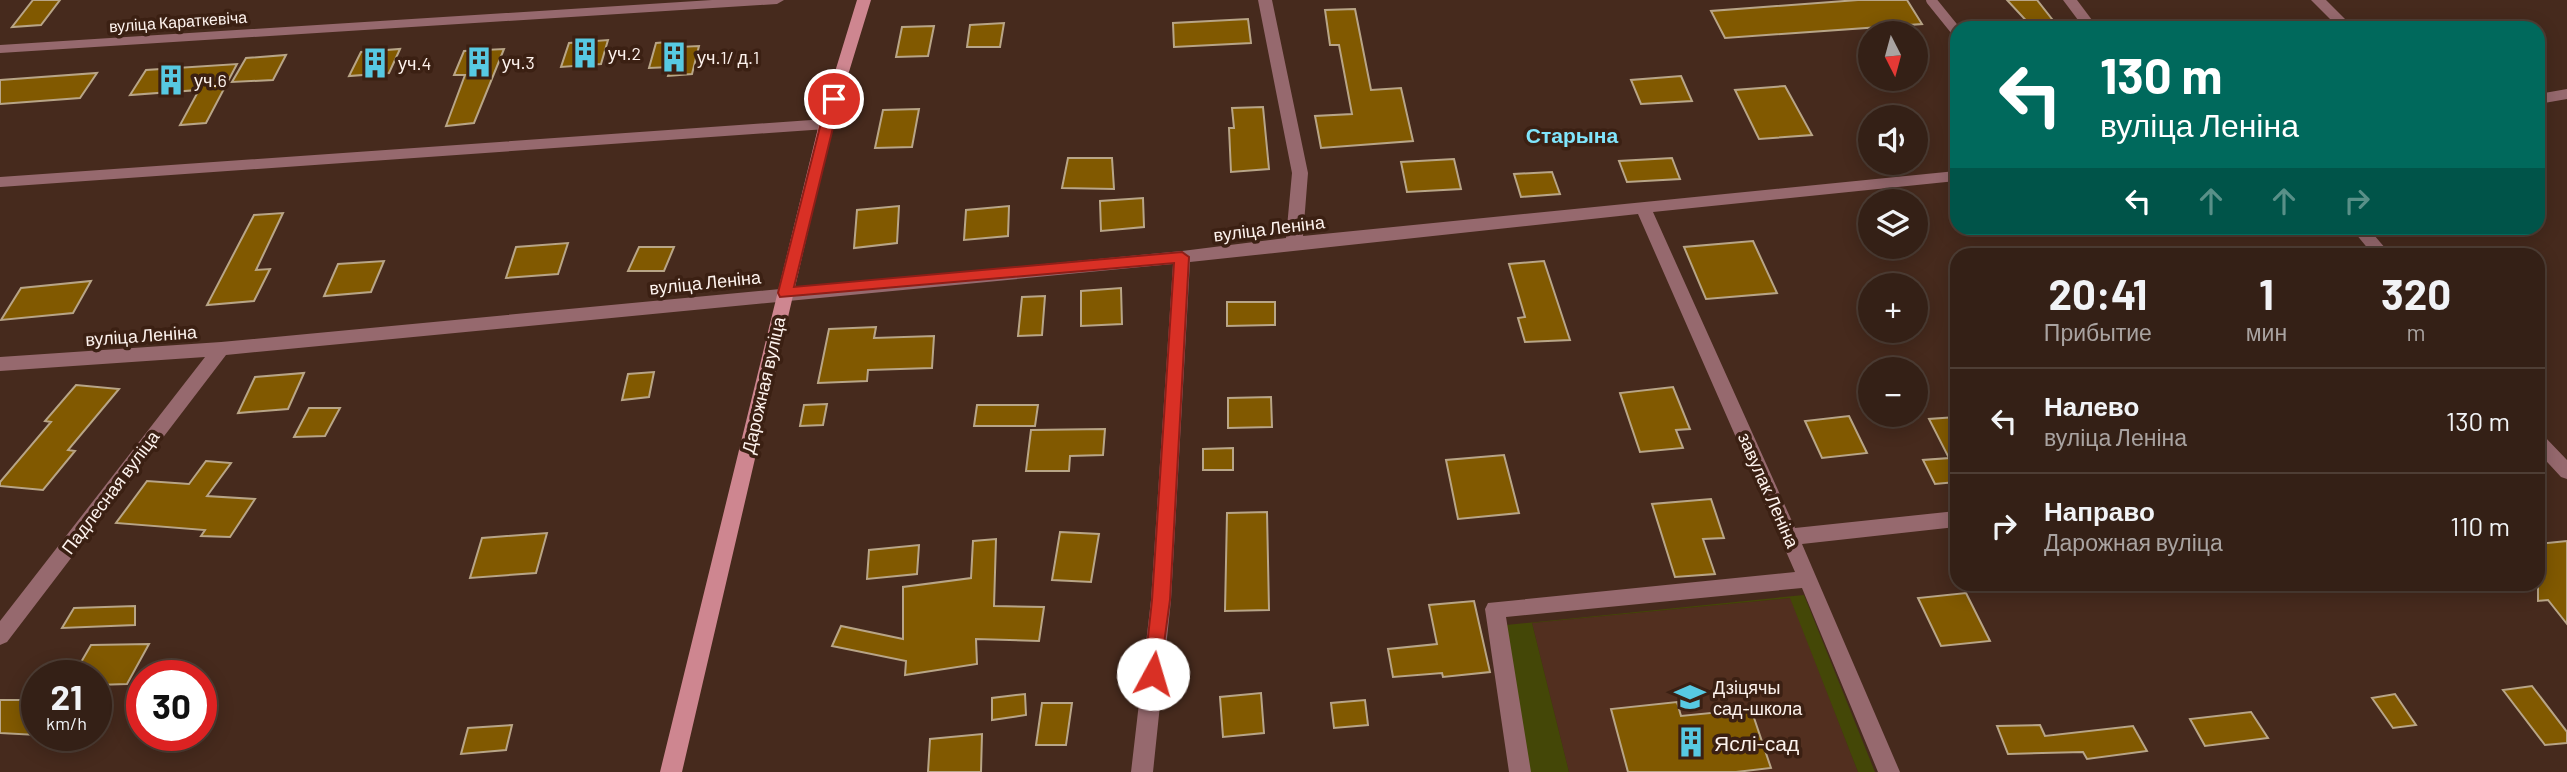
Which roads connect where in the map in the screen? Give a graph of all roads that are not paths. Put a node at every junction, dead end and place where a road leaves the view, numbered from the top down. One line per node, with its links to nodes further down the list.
1 (778, 0): 10 (street, вуліца Караткевіча)
2 (863, 0): 13 (main road, Дарожная вуліца)
3 (1265, 0): 17 (street)
4 (1931, 0): 9 (lane)
5 (2070, 0): 7 (street)
6 (2318, 0): 8 (street)
7 (2086, 21)
8 (2340, 21)
9 (1950, 24)
10 (0, 49)
11 (2567, 94): 12 (street)
12 (2545, 98)
13 (826, 124): 15 (lane); 19 (main road, Дарожная вуліца)
14 (1950, 177): 16 (street, вуліца Леніна)
15 (0, 182)
16 (1644, 209): 17 (street, вуліца Леніна); 25 (street, завулак Леніна)
17 (1294, 243): 18 (street, вуліца Леніна)
18 (1182, 257): 19 (street, вуліца Леніна); 29 (street)
19 (785, 293): 20 (street, вуліца Леніна); 28 (main road, Дарожная вуліца)
20 (221, 349): 21 (street, вуліца Леніна); 27 (street, Падлесная вуліца)
21 (0, 364)
22 (2545, 448): 23 (street)
23 (2567, 472)
24 (1950, 520): 25 (street)
25 (1790, 537): 26 (street, завулак Леніна)
26 (1808, 579): 30 (street); 31 (street, завулак Леніна)
27 (0, 636)
28 (671, 772)
29 (1142, 772)
30 (1520, 772)
31 (1889, 772)

